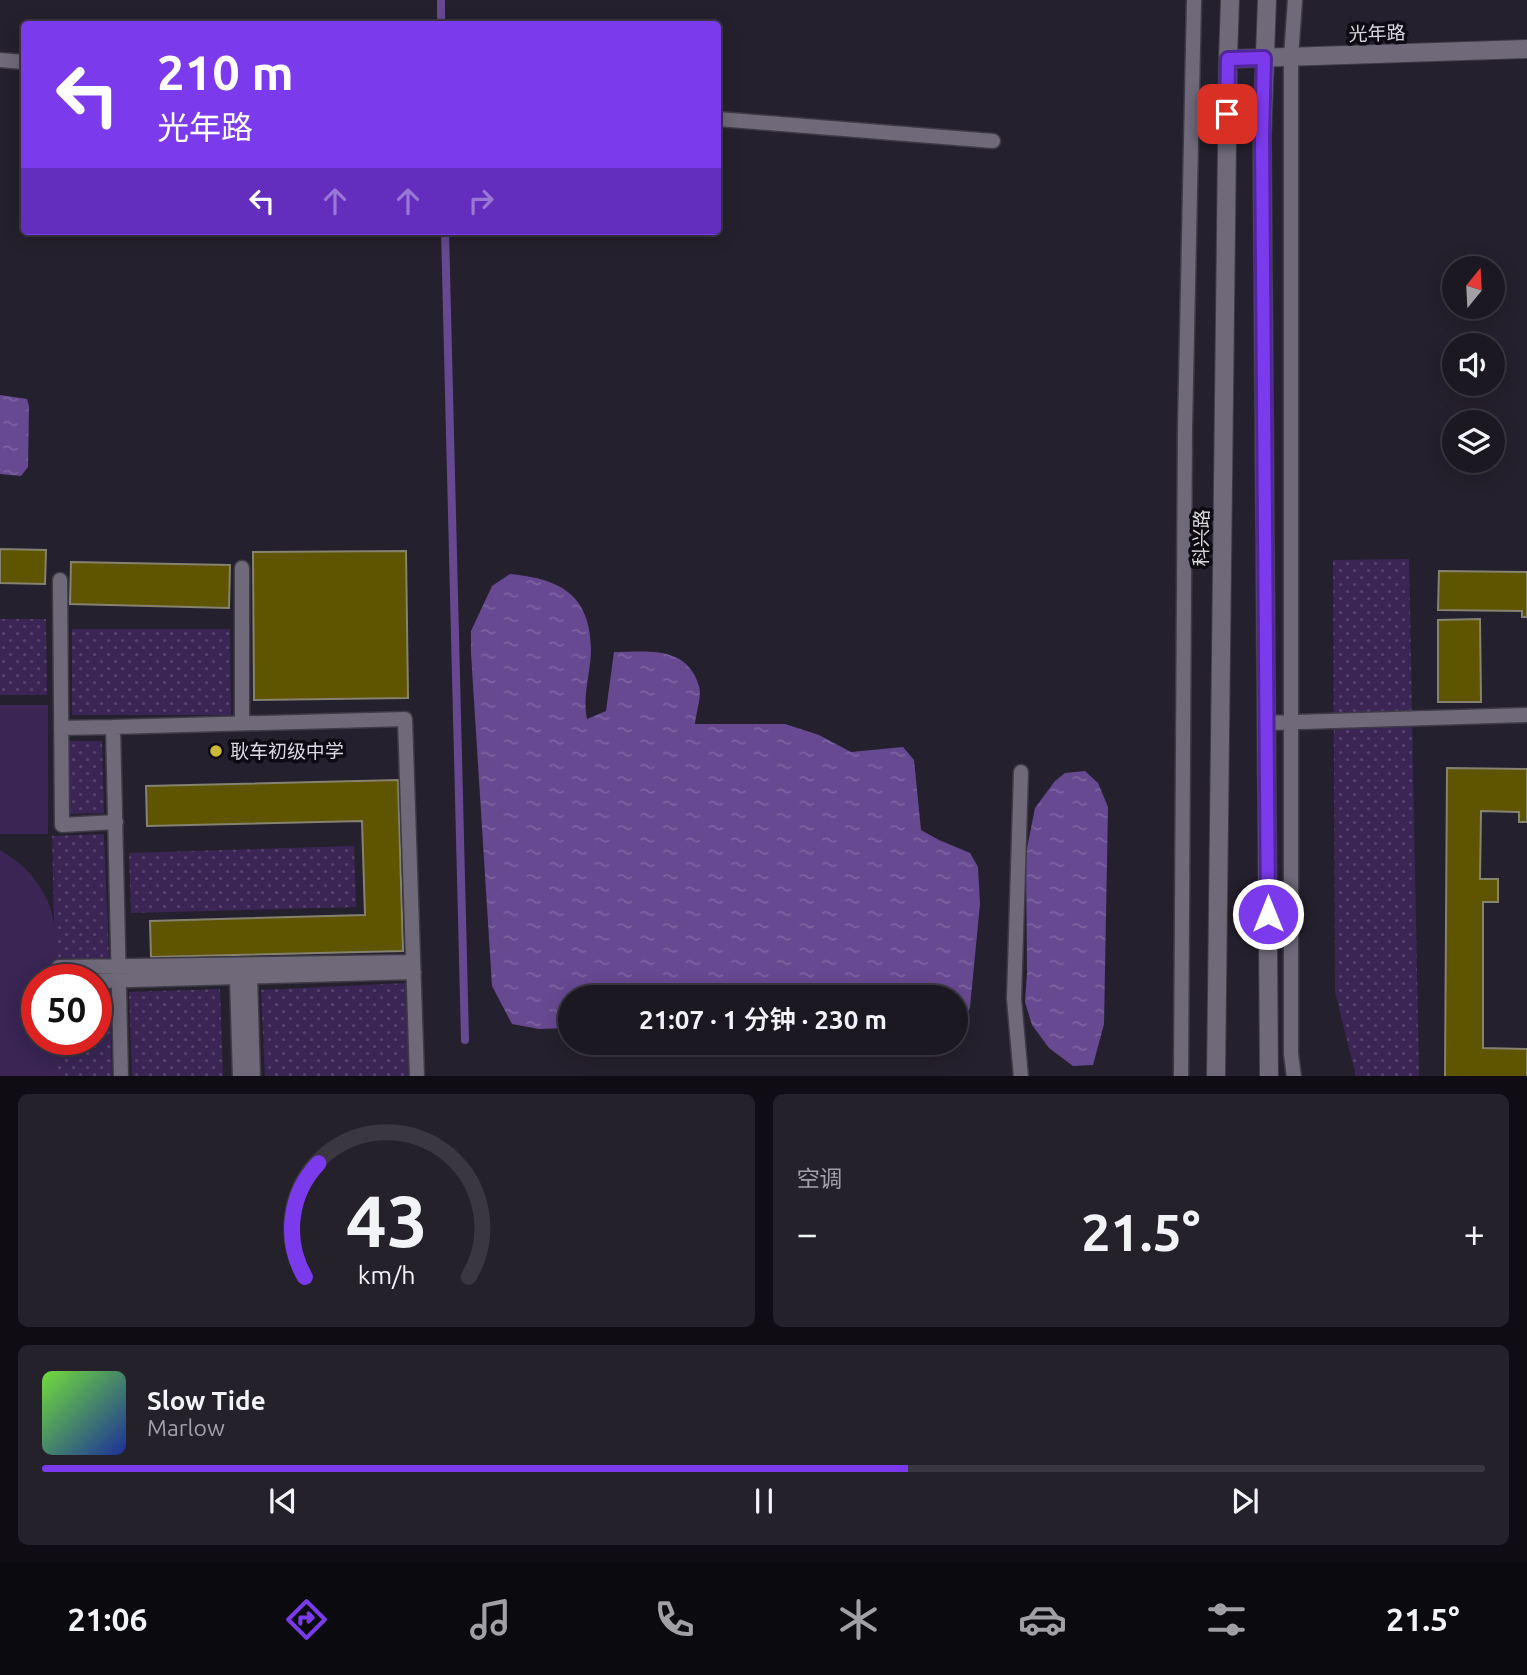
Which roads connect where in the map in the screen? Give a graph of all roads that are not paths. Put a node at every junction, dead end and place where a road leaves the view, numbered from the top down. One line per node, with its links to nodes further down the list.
1 (1194, 0): 33 (lane)
2 (1230, 0): 8 (main road, 科兴路)
3 (1267, 0): 7 (main road)
4 (1296, 0): 6 (lane)
5 (1527, 49): 6 (main road, 光年路)
6 (1291, 57): 7 (main road, 光年路); 16 (lane)
7 (1264, 58): 8 (main road, 光年路); 18 (main road)
8 (1228, 59): 34 (main road, 科兴路)
9 (0, 60): 10 (lane)
10 (21, 62)
11 (721, 119): 12 (lane)
12 (993, 141)
13 (242, 569): 17 (lane)
14 (60, 580): 20 (lane)
15 (1527, 715): 16 (lane)
16 (1291, 722): 18 (lane); 36 (lane)
17 (242, 723): 19 (lane); 23 (lane)
18 (1266, 723): 35 (main road)
19 (113, 727): 20 (lane); 22 (lane)
20 (61, 728): 22 (lane)
21 (1021, 772): 32 (lane)
22 (116, 822): 26 (lane)
23 (413, 967): 25 (lane); 31 (lane)
24 (112, 973): 26 (lane)
25 (244, 973): 26 (lane); 29 (lane); 30 (lane)
26 (119, 974): 27 (lane); 28 (lane)
27 (112, 976)
28 (121, 1076)
29 (240, 1076)
30 (253, 1076)
31 (417, 1076)
32 (1021, 1076)
33 (1181, 1076)
34 (1216, 1076)
35 (1269, 1076)
36 (1294, 1076)

